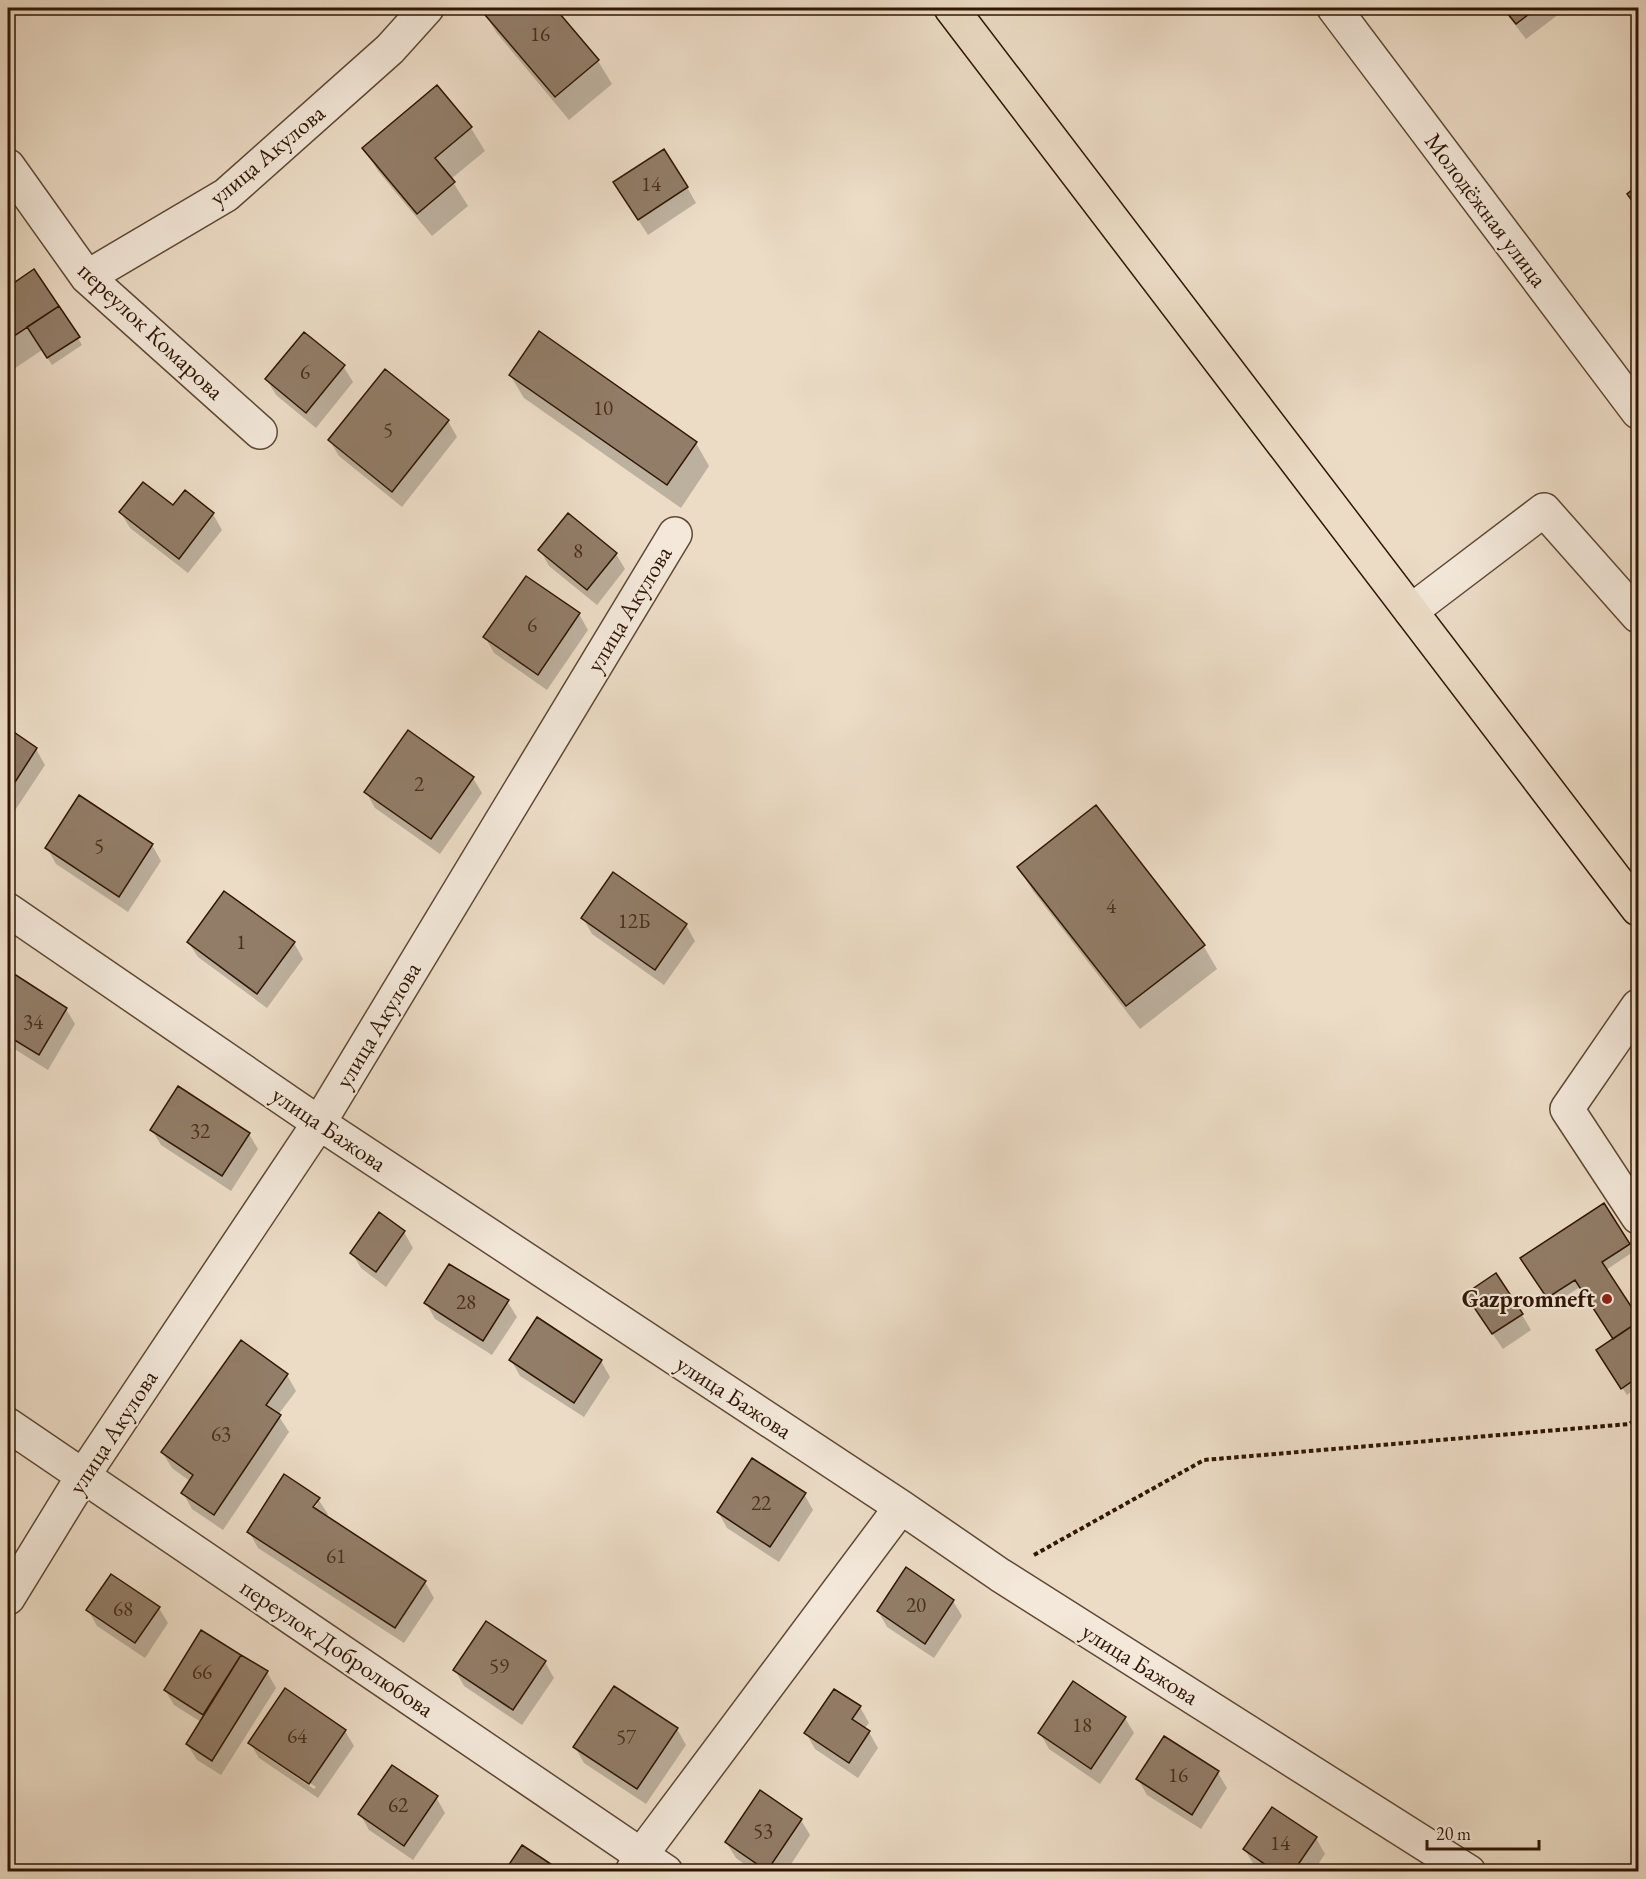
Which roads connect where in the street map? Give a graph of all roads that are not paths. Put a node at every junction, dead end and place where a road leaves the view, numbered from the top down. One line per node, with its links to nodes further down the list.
1 (427, 8): 5 (street, улица Акулова)
2 (951, 8): 9 (main road)
3 (1334, 8): 6 (street, Молодёжная улица)
4 (8, 166): 5 (street, переулок Комарова)
5 (87, 277): 7 (street, переулок Комарова)
6 (1638, 412)
7 (260, 432)
8 (675, 534): 14 (street, улица Акулова)
9 (1411, 611): 10 (street); 11 (main road)
10 (1638, 616)
11 (1638, 909)
12 (8, 910): 14 (street, улица Бажова)
13 (1638, 1006): 15 (street)
14 (319, 1123): 17 (street, улица Акулова); 18 (street, улица Бажова)
15 (1638, 1217)
16 (8, 1425): 17 (street, переулок Добролюбова)
17 (83, 1476): 19 (street, улица Акулова); 20 (street, переулок Добролюбова)
18 (901, 1507): 20 (street); 21 (street, улица Бажова)
19 (8, 1598)
20 (646, 1866)
21 (1469, 1872)

